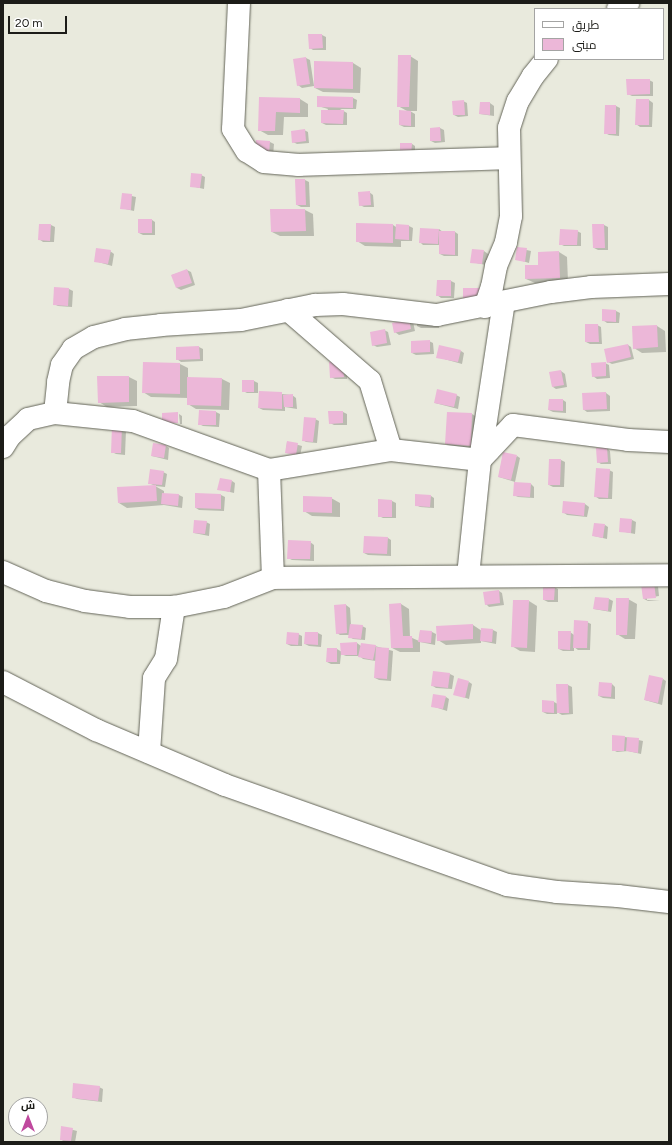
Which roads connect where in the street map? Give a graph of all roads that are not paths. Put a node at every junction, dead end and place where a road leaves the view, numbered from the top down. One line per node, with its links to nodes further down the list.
1 (239, 3): 3 (street)
2 (546, 60): 3 (street)
3 (509, 158): 5 (street)
4 (669, 284): 5 (street)
5 (494, 304): 6 (street); 11 (street)
6 (288, 310): 7 (street); 10 (street)
7 (55, 413): 9 (street); 12 (street)
8 (669, 442): 11 (street)
9 (3, 447)
10 (391, 450): 11 (street); 12 (street)
11 (480, 460): 15 (street)
12 (269, 470): 16 (street)
13 (3, 572): 17 (street)
14 (669, 575): 15 (street)
15 (468, 576): 16 (street)
16 (273, 578): 17 (street)
17 (174, 607): 19 (street)
18 (3, 682): 19 (street)
19 (149, 752): 20 (street)
20 (669, 902)

